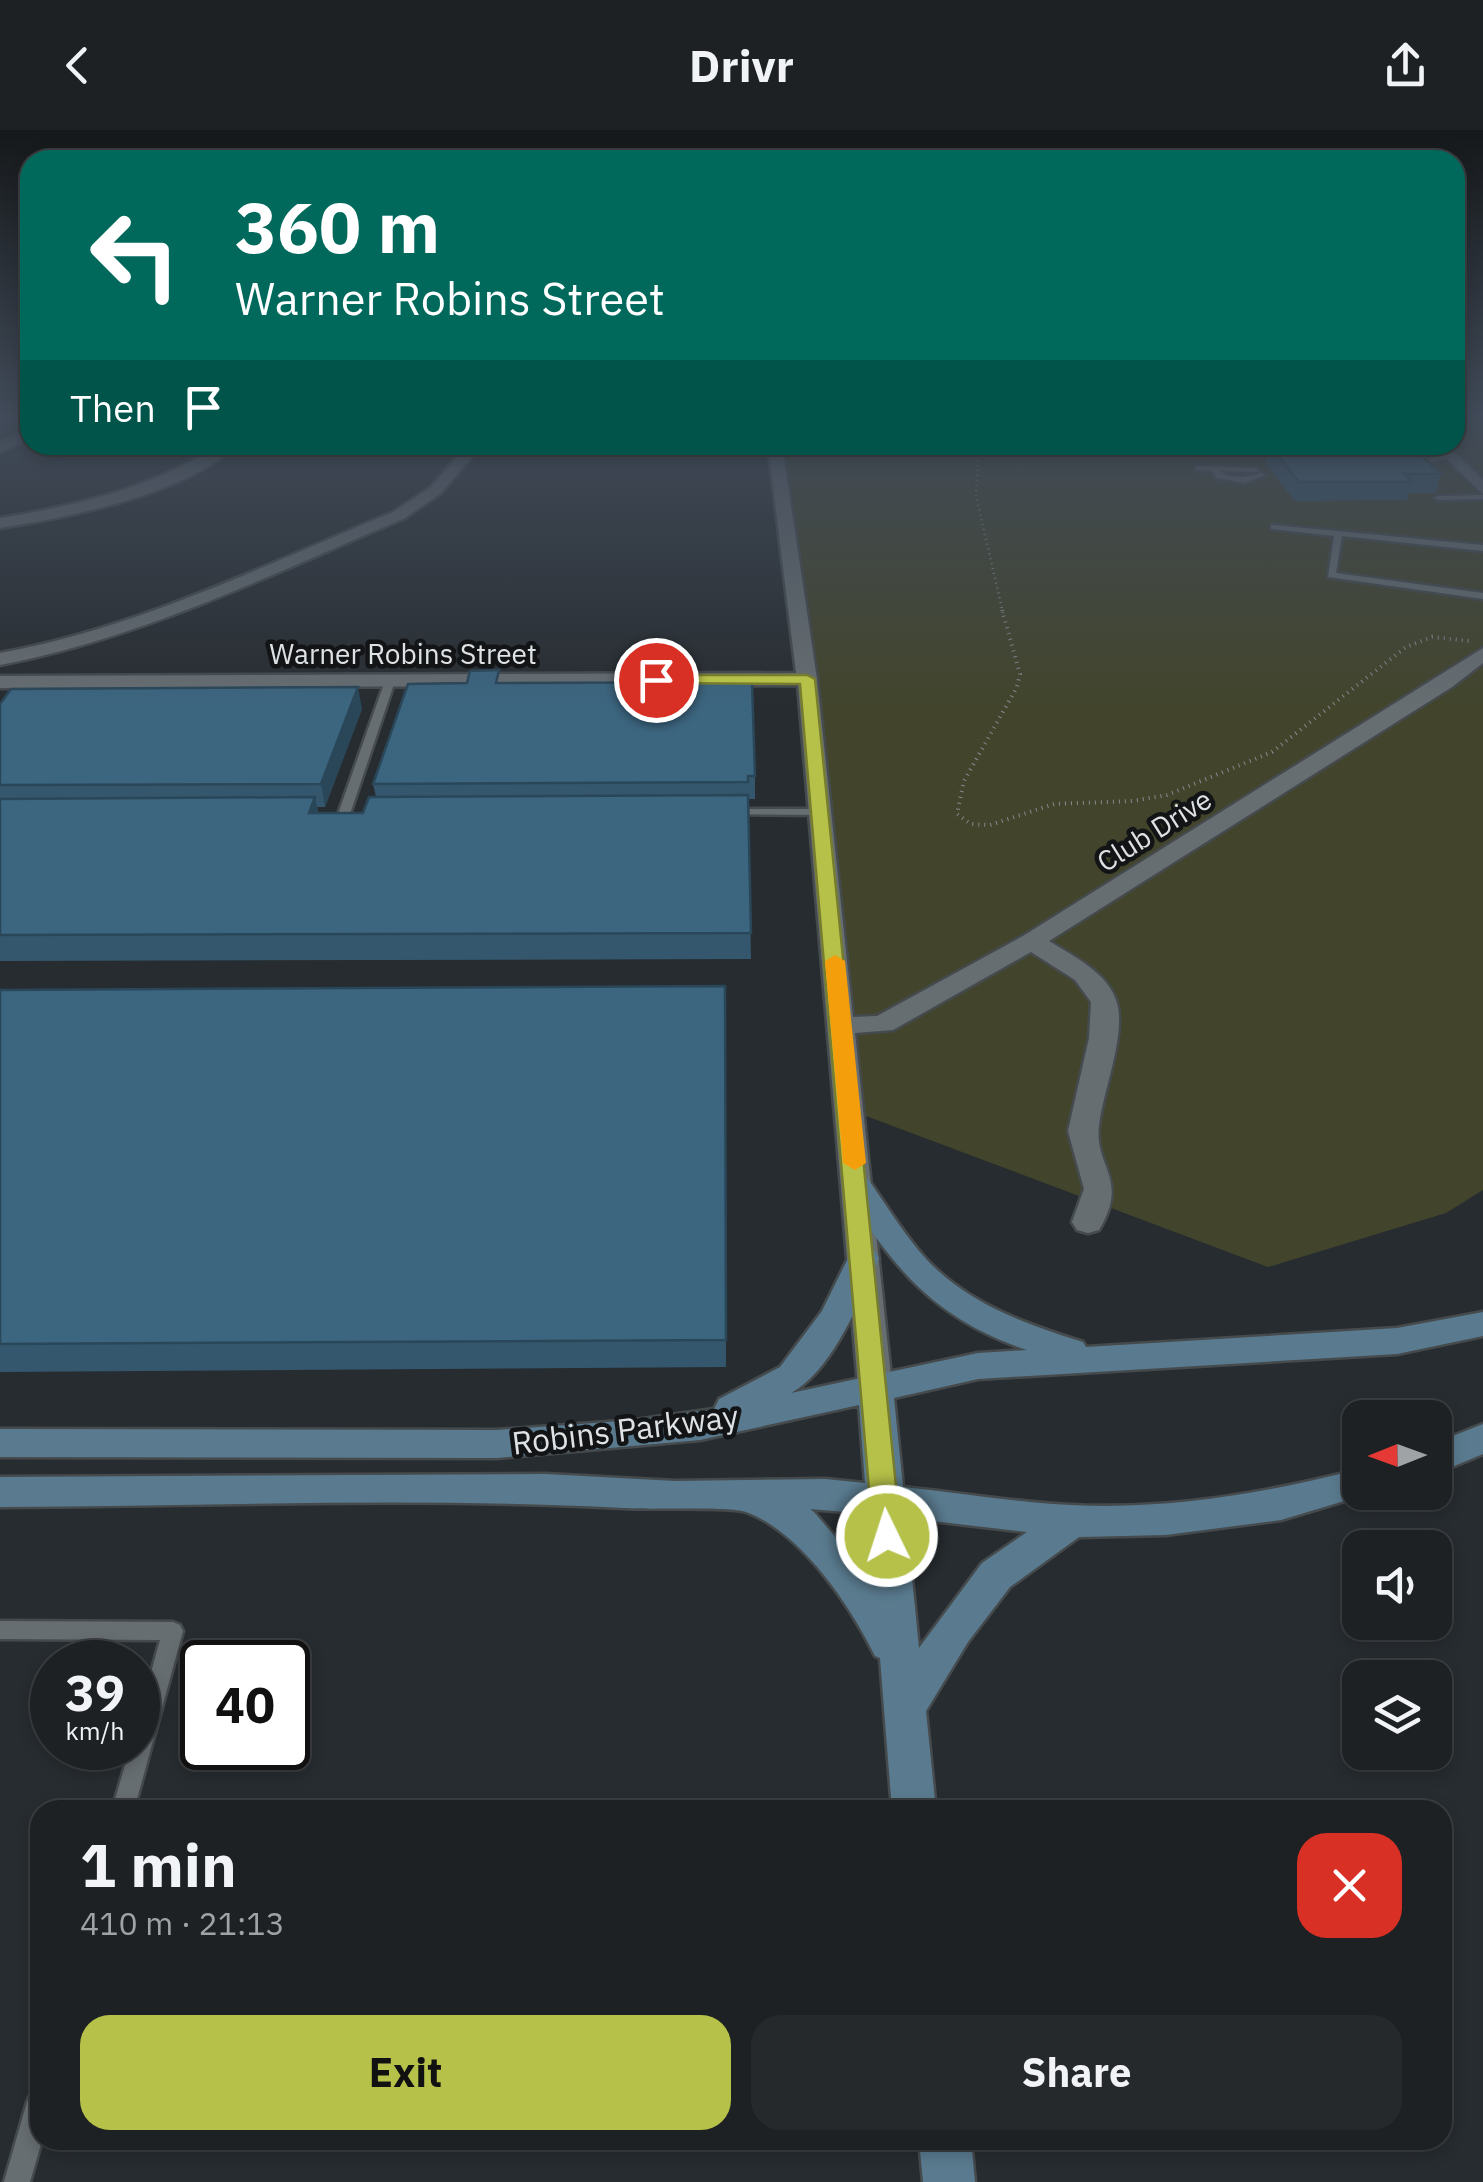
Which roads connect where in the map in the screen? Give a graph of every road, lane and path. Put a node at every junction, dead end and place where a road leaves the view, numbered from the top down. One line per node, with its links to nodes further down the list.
1 (60, 513): 5 (street)
2 (403, 513): 12 (street)
3 (781, 513): 13 (street)
4 (980, 513): 10 (path)
5 (0, 523)
6 (1274, 527): 7 (lane)
7 (1339, 532): 8 (lane); 9 (lane)
8 (1483, 548)
9 (1483, 596)
10 (1483, 643)
11 (1483, 654): 21 (street, Club Drive)
12 (0, 659)
13 (807, 679): 14 (street, Warner Robins Street); 17 (street)
14 (390, 681): 15 (street, Warner Robins Street); 19 (lane)
15 (0, 682)
16 (721, 812): 17 (lane)
17 (820, 812): 22 (street)
18 (325, 814): 19 (lane)
19 (344, 814): 20 (lane)
20 (364, 814)
21 (1032, 941): 22 (street, Club Drive); 24 (street)
22 (842, 1025): 23 (street)
23 (856, 1186): 25 (street); 27 (street)
24 (1088, 1222)
25 (863, 1258): 28 (street); 29 (street)
26 (1483, 1324): 27 (street, Robins Parkway)
27 (1098, 1358): 28 (street, Robins Parkway)
28 (875, 1386): 29 (street, Robins Parkway); 36 (street)
29 (700, 1426): 31 (street, Robins Parkway)
30 (1483, 1438): 32 (street)
31 (0, 1443)
32 (1452, 1452)
33 (1342, 1489): 37 (street, Robins Parkway)
34 (0, 1492): 35 (street, Robins Parkway)
35 (746, 1495): 36 (street, Robins Parkway); 39 (street)
36 (884, 1500): 37 (street, Robins Parkway); 39 (street)
37 (1072, 1521): 40 (street)
38 (0, 1630): 41 (lane)
39 (900, 1664): 40 (street)
40 (904, 1709): 42 (street)
41 (126, 1800)
42 (913, 1800)
43 (30, 2138): 45 (lane)
44 (946, 2150): 46 (street)
45 (18, 2182)
46 (949, 2182)

